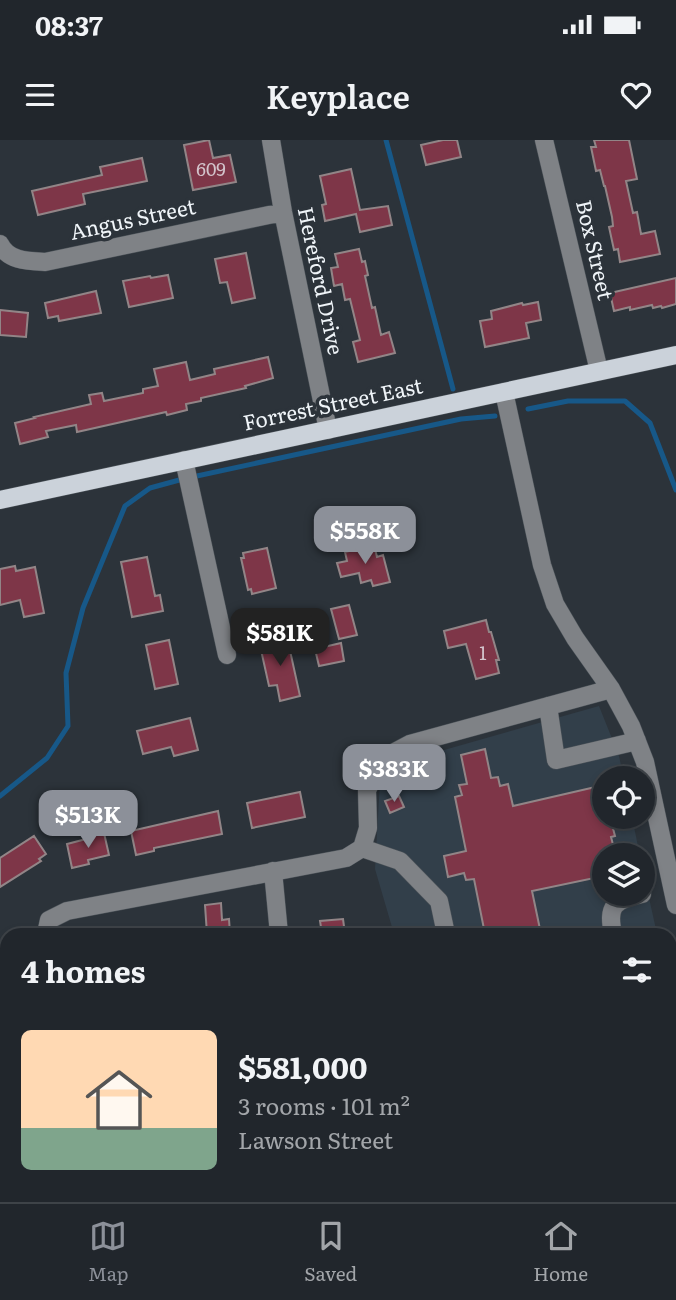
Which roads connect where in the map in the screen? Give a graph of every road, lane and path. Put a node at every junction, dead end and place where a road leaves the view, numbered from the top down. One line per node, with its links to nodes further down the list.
1 (271, 140): 3 (street, Hereford Drive)
2 (544, 140): 6 (street, Box Street)
3 (283, 212): 4 (street, Angus Street); 8 (street, Hereford Drive)
4 (0, 244)
5 (676, 355): 6 (main road, Forrest Street East)
6 (599, 371): 7 (main road, Forrest Street East)
7 (504, 392): 8 (main road, Forrest Street East); 12 (street)
8 (328, 430): 9 (main road, Forrest Street East)
9 (184, 460): 10 (main road, Forrest Street East); 11 (street)
10 (0, 500)
11 (227, 655)
12 (611, 689): 13 (street); 14 (street)
13 (548, 706): 14 (street); 15 (street)
14 (637, 741): 18 (street)
15 (362, 848): 16 (street); 22 (street)
16 (273, 871): 20 (street); 21 (street)
17 (655, 895): 18 (street)
18 (674, 896)
19 (615, 906): 23 (street)
20 (47, 928)
21 (278, 928)
22 (445, 928)
23 (612, 928)

